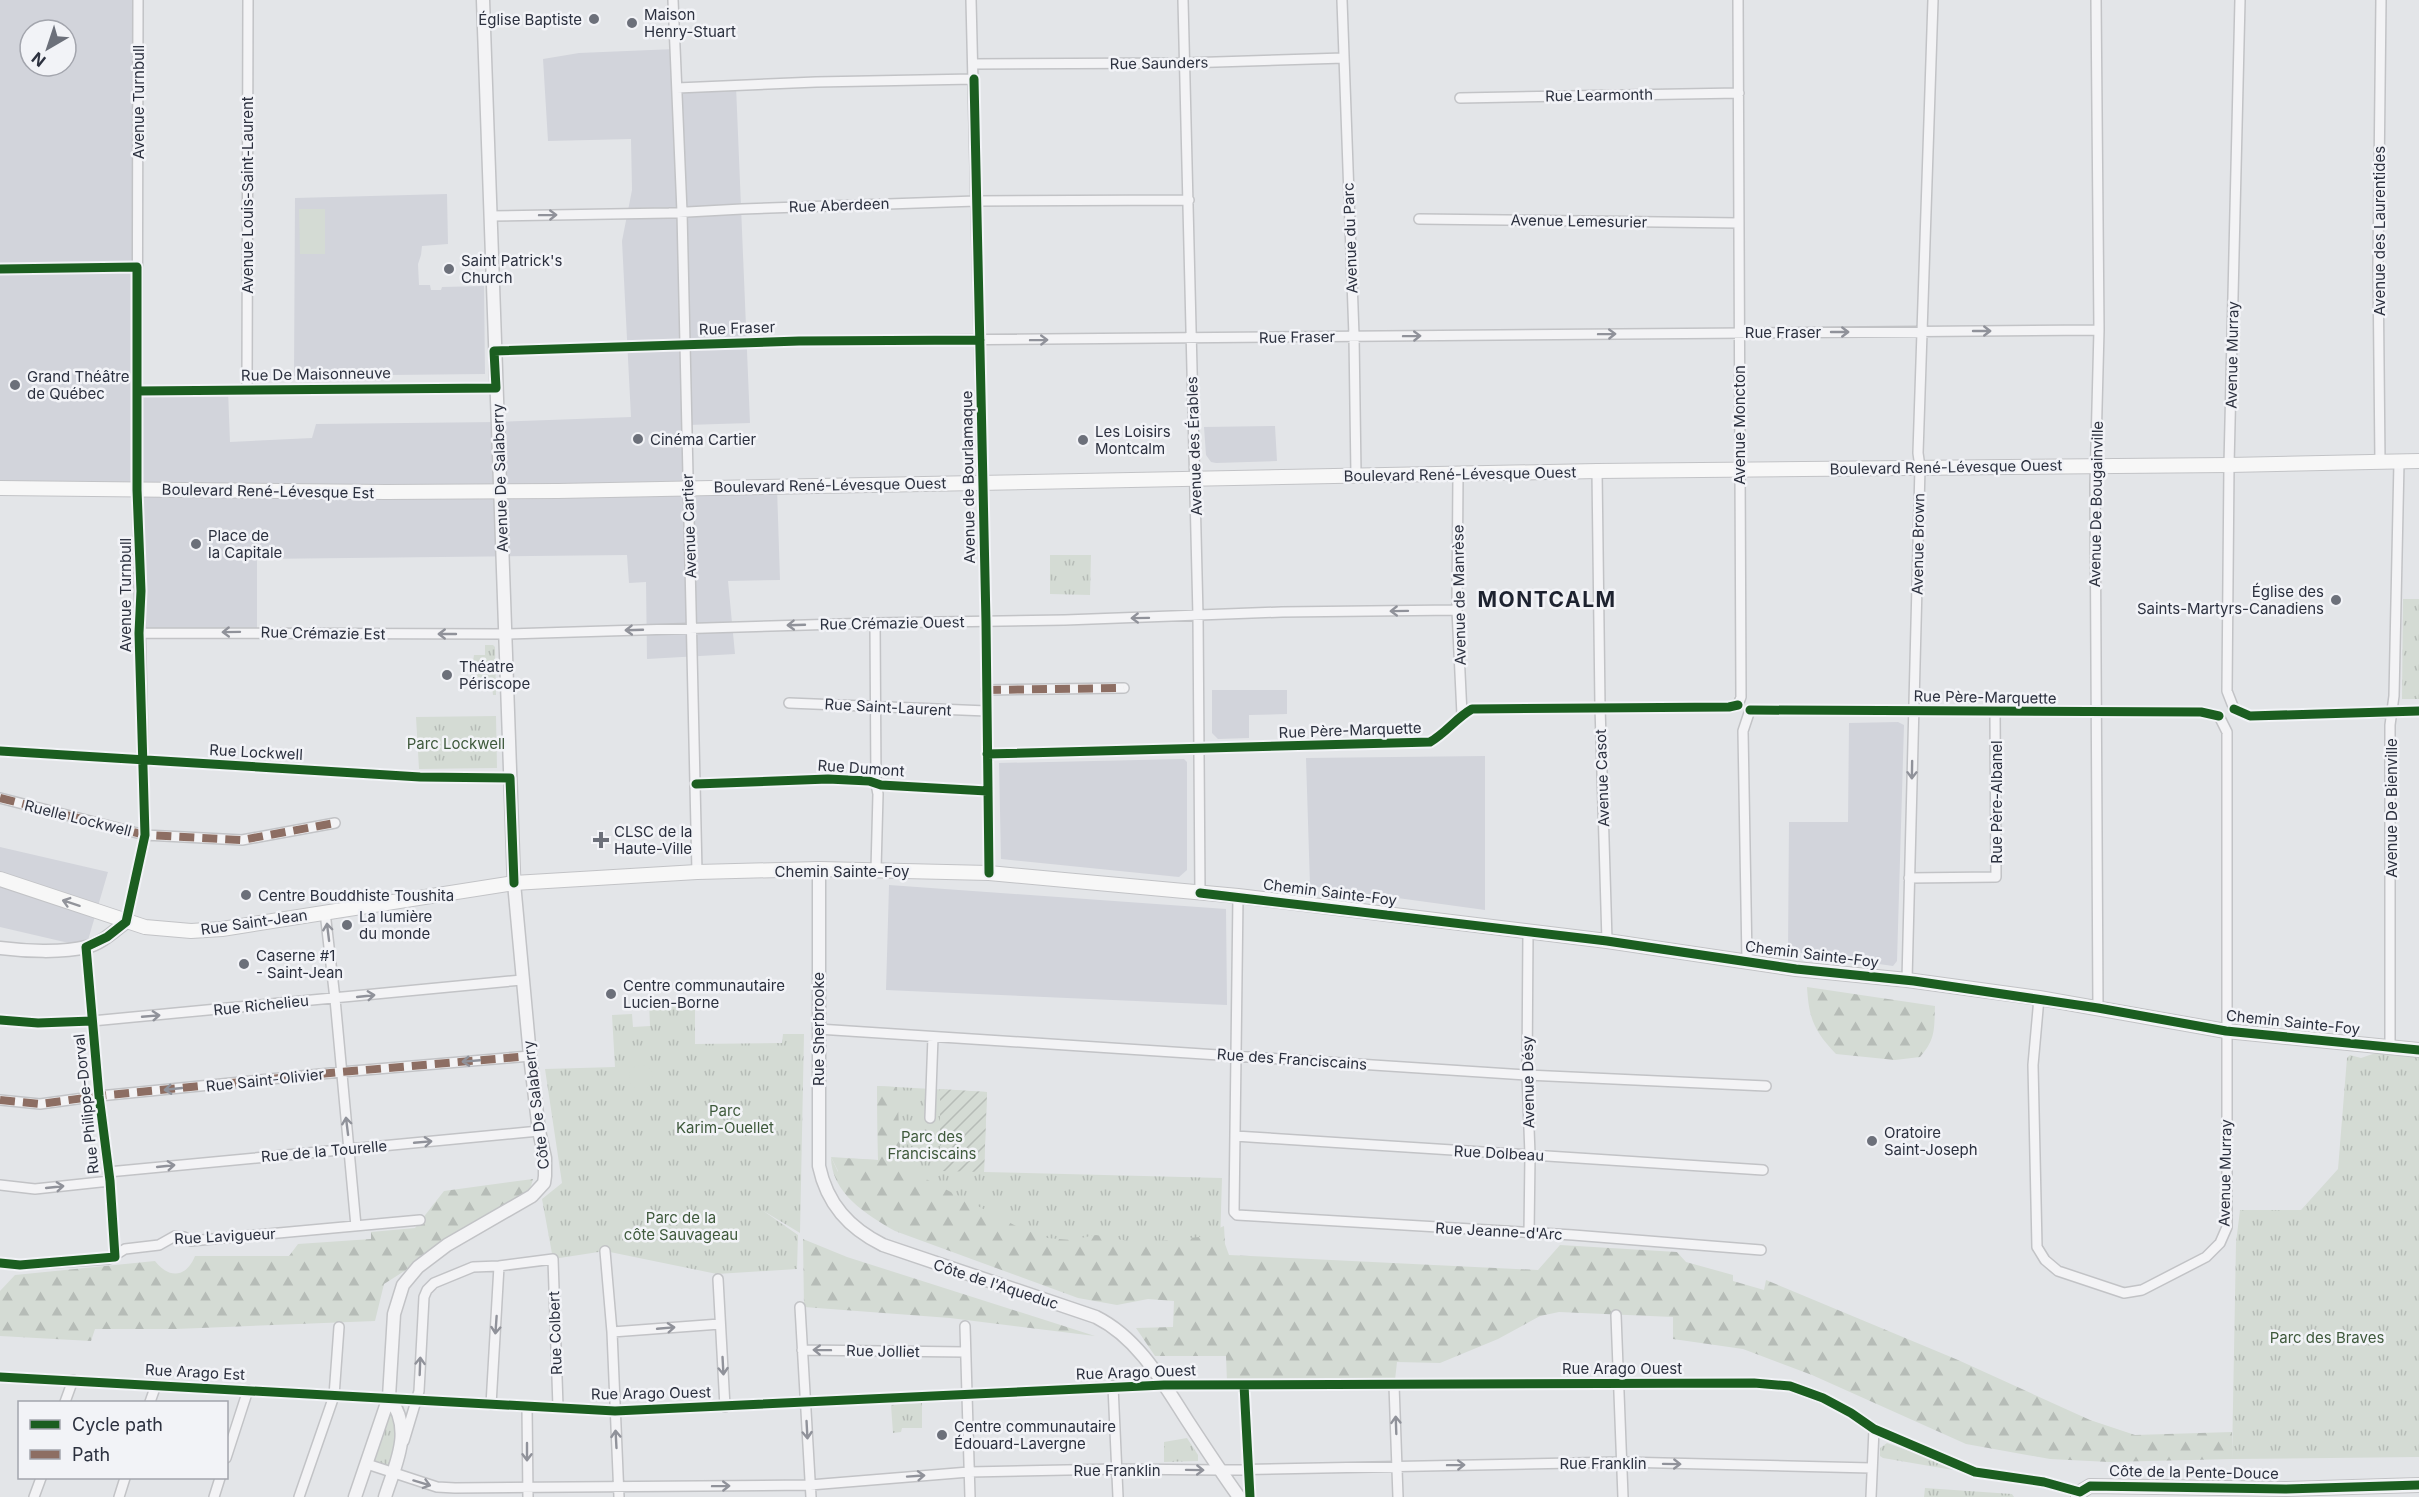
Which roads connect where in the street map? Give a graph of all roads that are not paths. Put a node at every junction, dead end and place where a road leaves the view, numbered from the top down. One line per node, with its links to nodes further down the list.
1 (138, 0): 26 (street, Avenue Turnbull)
2 (248, 0): 37 (street, Avenue Louis-Saint-Laurent)
3 (483, 0): 23 (street, Avenue De Salaberry)
4 (673, 0): 17 (street, Avenue Cartier)
5 (971, 0): 15 (street, Avenue de Bourlamaque)
6 (1183, 0): 14 (street, Avenue des Érables)
7 (1342, 0): 13 (street, Avenue du Parc)
8 (1738, 0): 18 (street, Avenue Moncton)
9 (1933, 0): 29 (street, Avenue Brown)
10 (2096, 0): 28 (street, Avenue De Bougainville)
11 (2240, 0): 43 (street, Avenue Murray)
12 (2381, 0): 40 (street, Avenue des Laurentides)
13 (1344, 57): 14 (street, Rue Saunders); 31 (street, Avenue du Parc)
14 (1184, 63): 15 (street, Rue Saunders); 20 (street, Avenue des Érables)
15 (973, 64): 16 (street, Avenue de Bourlamaque)
16 (974, 79): 17 (street); 21 (street, Avenue de Bourlamaque)
17 (677, 88): 22 (street, Avenue Cartier)
18 (1739, 93): 19 (street, Rue Learmonth); 25 (street, Avenue Moncton)
19 (1460, 98)
20 (1189, 200): 21 (street, Rue Aberdeen); 32 (street, Avenue des Érables)
21 (976, 201): 22 (street, Rue Aberdeen); 33 (street, Avenue de Bourlamaque)
22 (682, 212): 23 (street, Rue Aberdeen, one-way to 22); 34 (street, Avenue Cartier)
23 (490, 216): 35 (street, Avenue De Salaberry)
24 (1419, 219): 25 (street, Avenue Lemesurier)
25 (1739, 223): 30 (street, Avenue Moncton)
26 (136, 267): 27 (street); 38 (street, Avenue Turnbull)
27 (0, 269)
28 (2099, 330): 29 (street, Rue Fraser, one-way to 28); 42 (street, Avenue De Bougainville)
29 (1924, 331): 30 (street, Rue Fraser, one-way to 29); 44 (street, Avenue Brown)
30 (1740, 332): 31 (street, Rue Fraser, one-way to 30); 46 (street, Avenue Moncton)
31 (1354, 336): 32 (street, Rue Fraser); 47 (street, Avenue du Parc)
32 (1190, 339): 33 (street, Rue Fraser, one-way to 32); 49 (street, Avenue des Érables)
33 (980, 340): 34 (street, Rue Fraser); 50 (street, Avenue de Bourlamaque)
34 (685, 345): 35 (street, Rue Fraser); 52 (street, Avenue Cartier)
35 (494, 351): 36 (street, Avenue De Salaberry)
36 (496, 388): 37 (street, Rue De Maisonneuve); 54 (street, Avenue De Salaberry)
37 (247, 390): 38 (street, Rue De Maisonneuve)
38 (137, 391): 53 (street, Avenue Turnbull)
39 (2419, 461): 41 (main road, Boulevard René-Lévesque Ouest)
40 (2380, 462): 41 (main road, Boulevard René-Lévesque Ouest); 43 (main road, Boulevard René-Lévesque Ouest)
41 (2399, 462): 69 (street, Avenue De Bienville)
42 (2097, 465): 43 (main road, Boulevard René-Lévesque Ouest); 44 (main road, Boulevard René-Lévesque Ouest); 72 (street, Avenue De Bougainville)
43 (2229, 465): 69 (street, Avenue Murray)
44 (1920, 467): 46 (main road, Boulevard René-Lévesque Ouest); 68 (street, Avenue Brown)
45 (1597, 471): 46 (main road, Boulevard René-Lévesque Ouest); 48 (main road, Boulevard René-Lévesque Ouest); 66 (street, Avenue Casot)
46 (1739, 471): 66 (street, Avenue Moncton)
47 (1356, 475): 48 (main road, Boulevard René-Lévesque Ouest); 49 (main road, Boulevard René-Lévesque Ouest)
48 (1458, 475): 55 (street, Avenue de Manrèse)
49 (1196, 480): 50 (main road, Boulevard René-Lévesque Ouest); 56 (street, Avenue des Érables)
50 (983, 482): 52 (main road, Boulevard René-Lévesque Ouest); 57 (street, Avenue de Bourlamaque)
51 (0, 488): 53 (main road, Boulevard René-Lévesque Est)
52 (687, 488): 54 (main road, Boulevard René-Lévesque Ouest); 59 (street, Avenue Cartier)
53 (137, 490): 54 (main road, Boulevard René-Lévesque Est); 60 (street, Avenue Turnbull)
54 (501, 492): 61 (street, Avenue De Salaberry)
55 (1457, 610): 56 (street, Rue Crémazie Ouest, one-way to 56); 73 (street, Avenue de Manrèse)
56 (1198, 616): 57 (street, Rue Crémazie Ouest, one-way to 57); 75 (street, Avenue des Érables)
57 (986, 622): 58 (street, Rue Crémazie Ouest); 63 (street, Avenue de Bourlamaque)
58 (875, 623): 59 (street, Rue Crémazie Ouest, one-way to 59); 65 (street)
59 (692, 629): 61 (street, Rue Crémazie Ouest, one-way to 61); 80 (street, Avenue Cartier)
60 (139, 633): 61 (street, Rue Crémazie Est, one-way to 60); 78 (street, Avenue Turnbull)
61 (506, 634): 79 (street, Avenue De Salaberry)
62 (1124, 688): 63 (street)
63 (986, 690): 67 (street, Avenue de Bourlamaque)
64 (789, 703): 65 (street, Rue Saint-Laurent)
65 (875, 706): 67 (street, Rue Saint-Laurent); 81 (street)
66 (1600, 706): 73 (street); 98 (street, Avenue Casot)
67 (987, 711): 77 (street, Avenue de Bourlamaque)
68 (1913, 711): 71 (street, Rue Père-Marquette); 90 (street, Avenue Brown, one-way to 90); 101 (street, Rue Père-Marquette)
69 (2392, 711): 70 (street); 112 (street, Avenue De Bienville)
70 (2419, 711)
71 (1995, 712): 72 (street, Rue Père-Marquette); 90 (street, Rue Père-Albanel)
72 (2096, 713): 74 (street, Rue Père-Marquette); 106 (street, Avenue De Bougainville)
73 (1462, 715): 75 (street, Rue Père-Marquette)
74 (2218, 716): 110 (street, Avenue Murray)
75 (1200, 749): 77 (street, Rue Père-Marquette); 93 (street, Avenue des Érables)
76 (0, 751): 78 (street, Rue Lockwell)
77 (987, 754): 82 (street, Avenue de Bourlamaque)
78 (142, 760): 79 (street, Rue Lockwell); 85 (street, Avenue Turnbull)
79 (510, 778): 92 (street, Avenue De Salaberry)
80 (696, 784): 81 (street, Rue Dumont); 88 (street, Avenue Cartier)
81 (876, 784): 82 (street, Rue Dumont); 87 (street)
82 (987, 791): 89 (street, Avenue de Bourlamaque)
83 (0, 798): 85 (street, Ruelle Lockwell)
84 (335, 823): 85 (street, Ruelle Lockwell)
85 (145, 835): 96 (street, Avenue Turnbull)
86 (819, 869): 87 (main road, Chemin Sainte-Foy); 88 (main road, Chemin Sainte-Foy); 109 (street, Rue Sherbrooke)
87 (876, 870): 89 (main road, Chemin Sainte-Foy)
88 (697, 872): 92 (main road, Chemin Sainte-Foy)
89 (988, 873): 93 (main road, Chemin Sainte-Foy)
90 (1909, 878): 103 (street, Avenue Brown)
91 (0, 879): 96 (main road, Rue Saint-Jean, one-way to 91)
92 (514, 883): 95 (main road, Rue Saint-Jean); 102 (street, Côte De Salaberry)
93 (1200, 893): 94 (main road, Chemin Sainte-Foy)
94 (1238, 896): 97 (main road, Chemin Sainte-Foy); 114 (street)
95 (325, 912): 96 (main road, Rue Saint-Jean); 105 (street, one-way to 95)
96 (126, 922): 99 (street)
97 (1528, 932): 98 (main road, Chemin Sainte-Foy); 117 (street, Avenue Désy)
98 (1606, 941): 101 (main road, Chemin Sainte-Foy)
99 (86, 947): 100 (street); 108 (street, Rue Philippe-Dorval)
100 (0, 948)
101 (1747, 962): 103 (main road, Chemin Sainte-Foy)
102 (522, 980): 105 (street, Rue Richelieu, one-way to 102); 115 (street, Côte De Salaberry)
103 (1907, 980): 104 (main road, Chemin Sainte-Foy)
104 (2039, 998): 106 (main road, Chemin Sainte-Foy); 110 (street, Avenue Murray)
105 (335, 999): 108 (street, Rue Richelieu, one-way to 105); 116 (street)
106 (2098, 1008): 110 (main road, Chemin Sainte-Foy)
107 (0, 1020): 108 (street, Rue Richelieu)
108 (92, 1021): 119 (street, Rue Philippe-Dorval)
109 (818, 1029): 111 (street, Rue des Franciscains); 129 (street, Rue Sherbrooke)
110 (2226, 1031): 112 (main road, Chemin Sainte-Foy)
111 (933, 1036): 114 (street, Rue des Franciscains); 121 (street)
112 (2390, 1048): 113 (main road, Chemin Sainte-Foy)
113 (2419, 1050)
114 (1237, 1055): 117 (street, Rue des Franciscains); 123 (street)
115 (530, 1056): 116 (street, Rue Saint-Olivier, one-way to 116); 122 (street, Côte De Salaberry)
116 (341, 1072): 119 (street, Rue Saint-Olivier, one-way to 119); 124 (street, one-way to 116)
117 (1527, 1075): 118 (street, Rue des Franciscains); 125 (street, Avenue Désy)
118 (1766, 1086)
119 (99, 1096): 120 (street, Rue Saint-Olivier); 127 (street, Rue Philippe-Dorval)
120 (0, 1100)
121 (930, 1118)
122 (539, 1131): 124 (street, Rue de la Tourelle, one-way to 122); 158 (street, Côte De Salaberry)
123 (1235, 1136): 125 (street, Rue Dolbeau); 132 (street, Rue Jeanne-d'Arc)
124 (350, 1148): 127 (street, Rue de la Tourelle, one-way to 124); 131 (street)
125 (1530, 1155): 126 (street, Rue Dolbeau); 132 (street, Avenue Désy)
126 (1763, 1170)
127 (109, 1176): 128 (street, Rue de la Tourelle, one-way to 127); 135 (street, Rue Philippe-Dorval)
128 (0, 1185)
129 (825, 1189): 151 (street, Côte de l'Aqueduc)
130 (420, 1220): 131 (street, Rue Lavigueur)
131 (356, 1226): 135 (street, Rue Lavigueur)
132 (1528, 1233): 133 (street, Rue Jeanne-d'Arc)
133 (1761, 1250)
134 (605, 1251): 144 (street)
135 (115, 1257): 136 (street, Rue Lavigueur)
136 (0, 1263)
137 (499, 1266): 159 (street, one-way to 137); 163 (street, one-way to 163); 165 (street, Rue Colbert)
138 (718, 1279): 141 (street)
139 (800, 1307): 145 (street)
140 (1616, 1316): 149 (street)
141 (720, 1324): 144 (street, one-way to 141); 166 (street, one-way to 166)
142 (965, 1326): 146 (street)
143 (339, 1327): 157 (street)
144 (612, 1332): 167 (street)
145 (802, 1350): 146 (street, Rue Jolliet, one-way to 145); 162 (street)
146 (964, 1352): 156 (street)
147 (0, 1377): 148 (street, Rue Arago Est)
148 (73, 1380): 150 (street, Rue Arago Est); 160 (street)
149 (1619, 1383): 153 (street, Rue Arago Ouest); 168 (street, Rue Arago Ouest); 171 (street)
150 (156, 1385): 155 (street, Rue Arago Est); 161 (street)
151 (1164, 1385): 152 (street, Rue Arago Ouest); 154 (street, Rue Arago Ouest); 177 (street, Côte de l'Aqueduc)
152 (1244, 1385): 153 (street, Rue Arago Ouest); 176 (street)
153 (1394, 1385): 173 (street, one-way to 153)
154 (1113, 1386): 156 (street, Rue Arago Ouest); 175 (street)
155 (248, 1390): 157 (street, Rue Arago Est); 170 (street)
156 (966, 1394): 162 (street, Rue Arago Ouest); 178 (street)
157 (334, 1396): 158 (street, Rue Arago Est); 191 (street)
158 (389, 1397): 159 (street, Rue Arago Ouest); 169 (street); 172 (street)
159 (418, 1400): 163 (street, Rue Arago Ouest); 169 (street)
160 (65, 1401)
161 (150, 1401)
162 (805, 1403): 166 (street, Rue Arago Ouest); 183 (street, one-way to 183)
163 (491, 1405): 164 (street, Rue Arago Ouest)
164 (527, 1407): 165 (street, Rue Arago Ouest); 185 (street, one-way to 185)
165 (558, 1407): 167 (street, Rue Arago Ouest)
166 (725, 1407): 167 (street, Rue Arago Ouest)
167 (615, 1411): 186 (street, one-way to 167)
168 (1874, 1429): 174 (street); 187 (street, Côte de la Pente-Douce)
169 (403, 1443): 179 (street)
170 (228, 1452)
171 (1621, 1462): 173 (street, Rue Franklin, one-way to 171); 174 (street, Rue Franklin, one-way to 174); 200 (street)
172 (367, 1464): 179 (street, Rue Franklin); 192 (street)
173 (1397, 1466): 176 (street, Rue Franklin); 199 (street)
174 (1871, 1468): 201 (street)
175 (1117, 1469): 177 (street, Rue Franklin, one-way to 177); 178 (street, Rue Franklin); 196 (street)
176 (1250, 1469): 177 (street, Rue Franklin); 198 (street)
177 (1220, 1470): 197 (street, Côte de l'Aqueduc)
178 (969, 1472): 183 (street, Rue Franklin, one-way to 178); 195 (street)
179 (392, 1473): 185 (street, Rue Franklin, one-way to 185); 193 (street)
180 (41, 1479): 188 (street)
181 (125, 1479): 189 (street)
182 (220, 1479): 190 (street)
183 (810, 1485): 186 (street, Rue Franklin, one-way to 183); 194 (street)
184 (2419, 1485): 187 (main road, Côte de la Pente-Douce)
185 (527, 1493): 186 (street, Rue Franklin)
186 (619, 1493)
187 (2079, 1495)
188 (34, 1497)
189 (119, 1497)
190 (214, 1497)
191 (299, 1497)
192 (356, 1497)
193 (385, 1497)
194 (811, 1497)
195 (970, 1497)
196 (1118, 1497)
197 (1239, 1497)
198 (1250, 1497)
199 (1398, 1497)
200 (1623, 1497)
201 (1871, 1497)

